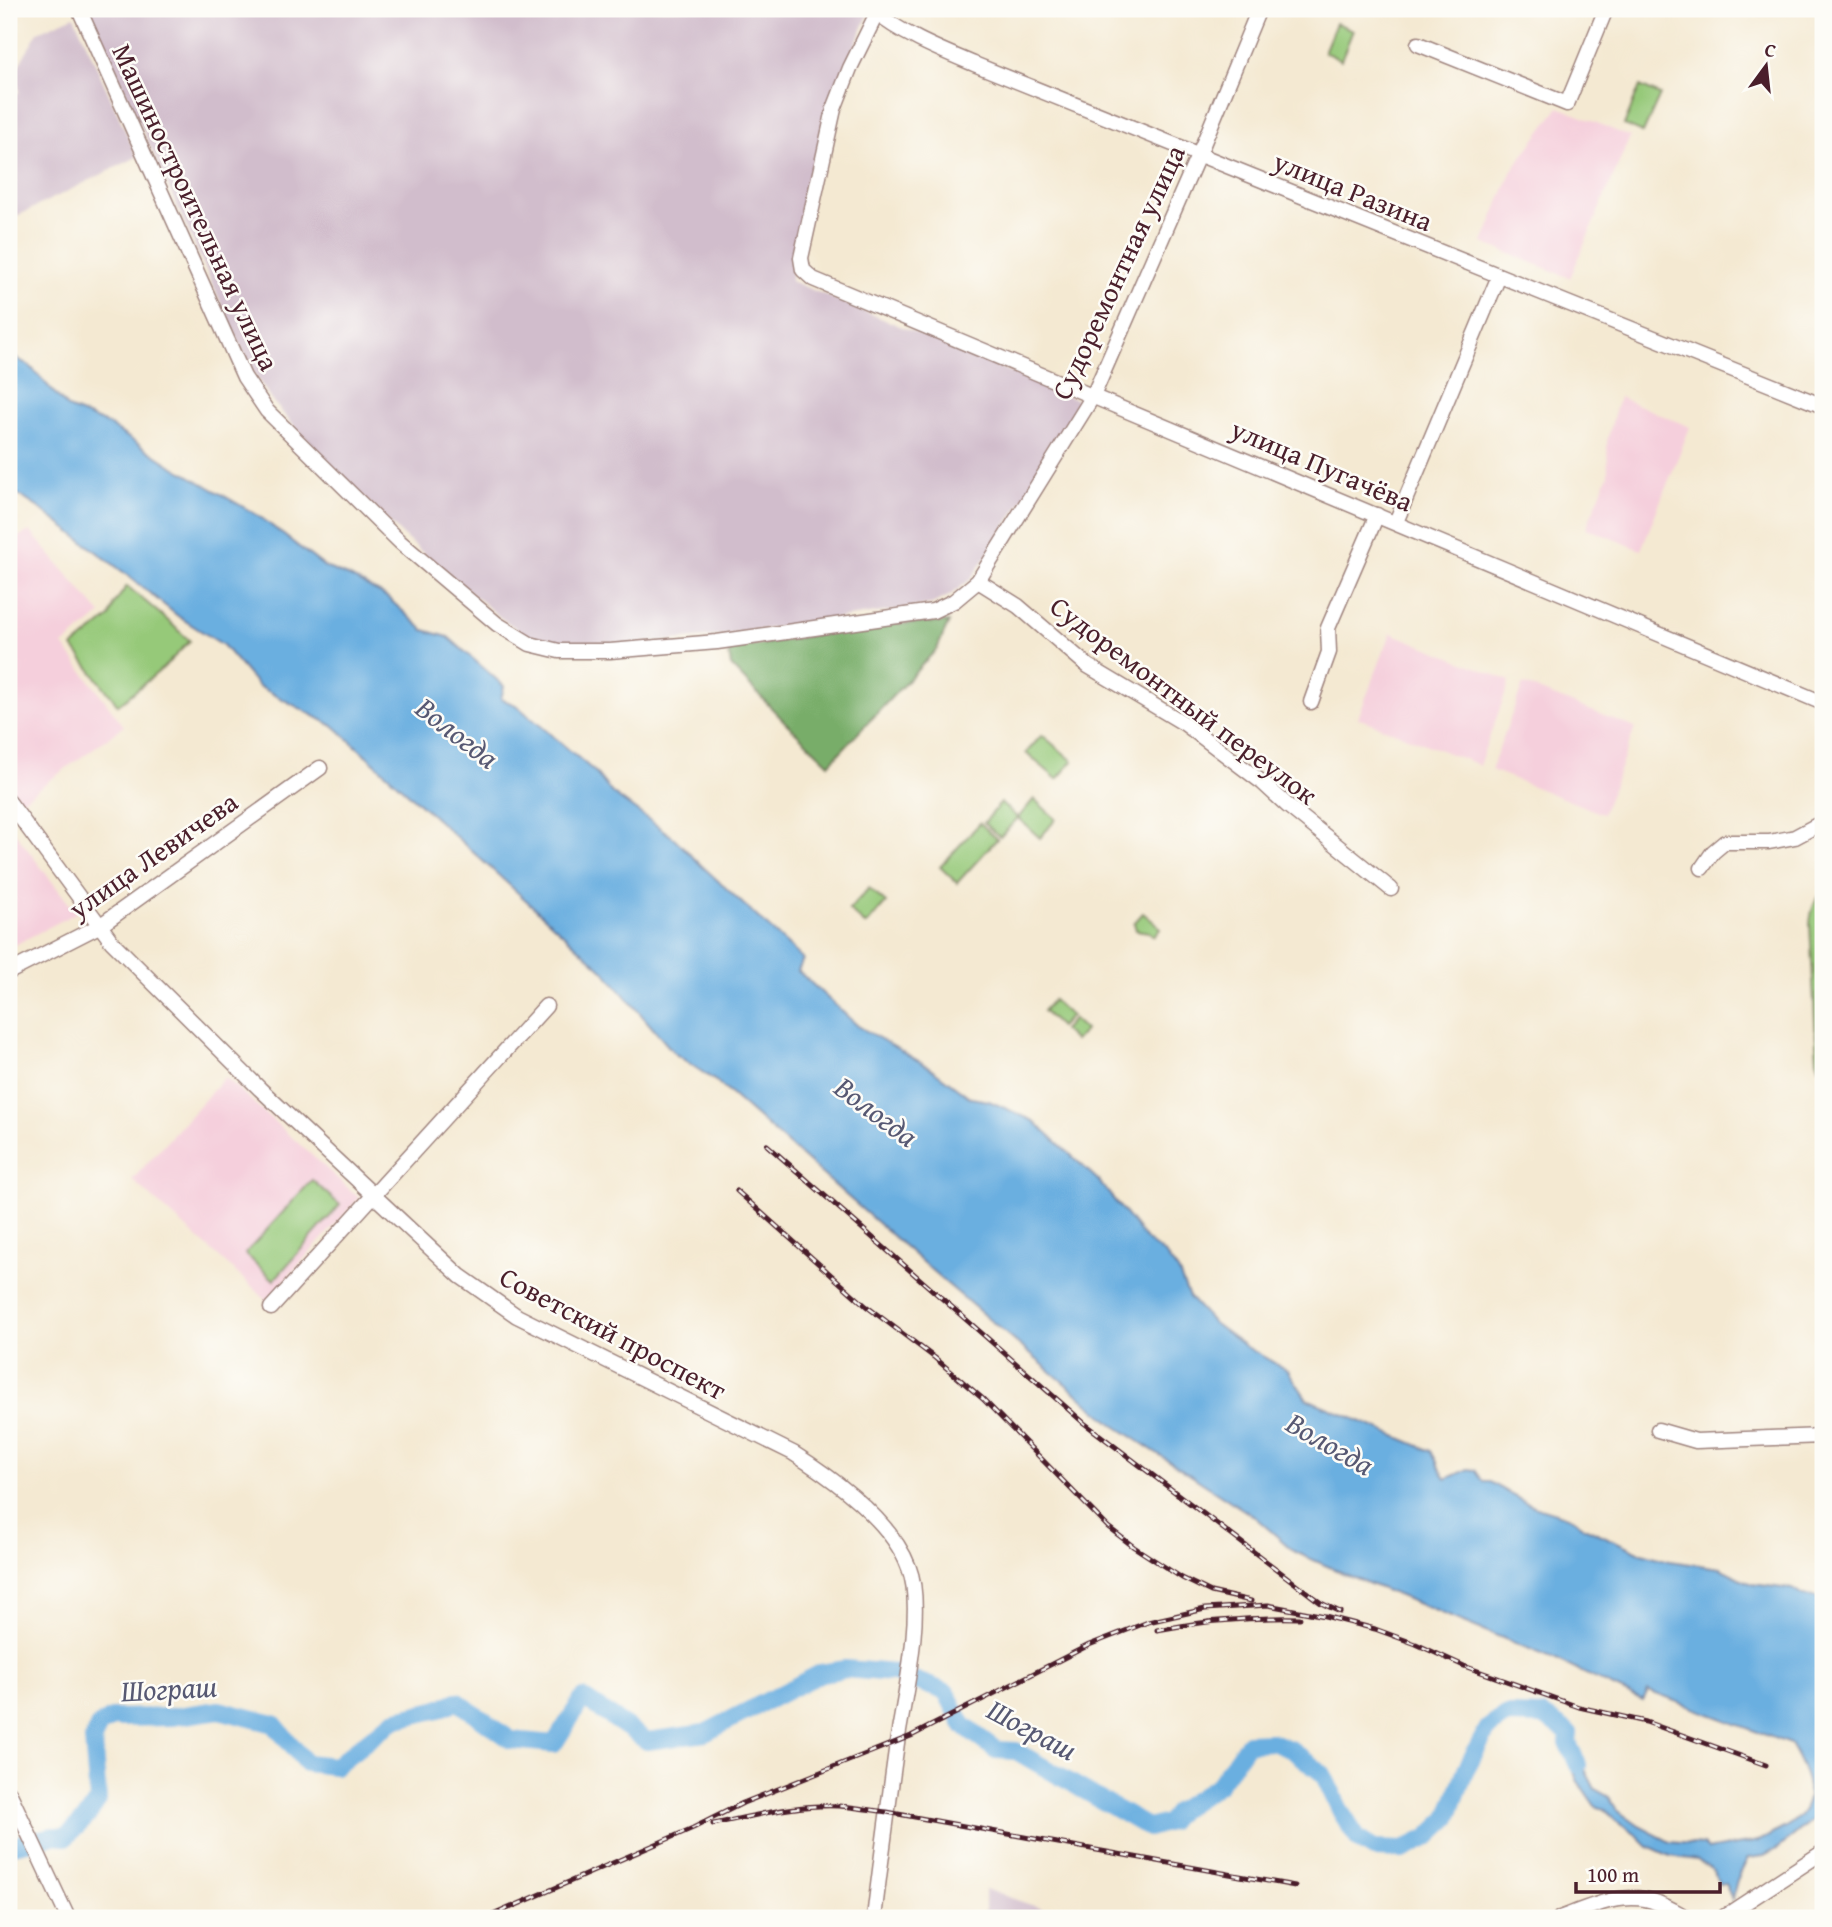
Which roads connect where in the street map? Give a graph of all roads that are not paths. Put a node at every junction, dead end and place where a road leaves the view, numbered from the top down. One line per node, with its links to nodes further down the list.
1 (79, 9): 12 (street, Машиностроительная улица)
2 (1259, 9): 6 (street, Судоремонтная улица)
3 (1606, 9): 5 (street)
4 (874, 11): 6 (street, улица Разина); 8 (street, улица Пугачёва)
5 (1418, 44)
6 (1198, 155): 7 (street, улица Разина); 8 (street, Судоремонтная улица)
7 (1499, 276): 9 (street, улица Разина); 11 (street)
8 (1093, 396): 10 (street, улица Пугачёва); 12 (street, Судоремонтная улица)
9 (1823, 406)
10 (1377, 515): 11 (street, улица Пугачёва); 13 (street)
11 (1396, 522): 14 (street, улица Пугачёва)
12 (978, 581): 19 (street, Судоремонтный переулок)
13 (1311, 702)
14 (1823, 703)
15 (320, 768): 20 (street, улица Левичева)
16 (9, 802): 20 (street, Советский проспект)
17 (1823, 822): 18 (street)
18 (1702, 868)
19 (1391, 888)
20 (100, 925): 21 (street, улица Левичева); 23 (street, Советский проспект)
21 (9, 972)
22 (546, 1006): 23 (street)
23 (374, 1194): 24 (street); 30 (street, Советский проспект)
24 (271, 1308)
25 (1658, 1430): 26 (street)
26 (1823, 1436)
27 (9, 1792): 29 (street)
28 (1823, 1852): 33 (street)
29 (68, 1918)
30 (874, 1918)
31 (1560, 1918): 32 (street)
32 (1688, 1918)
33 (1722, 1918)

